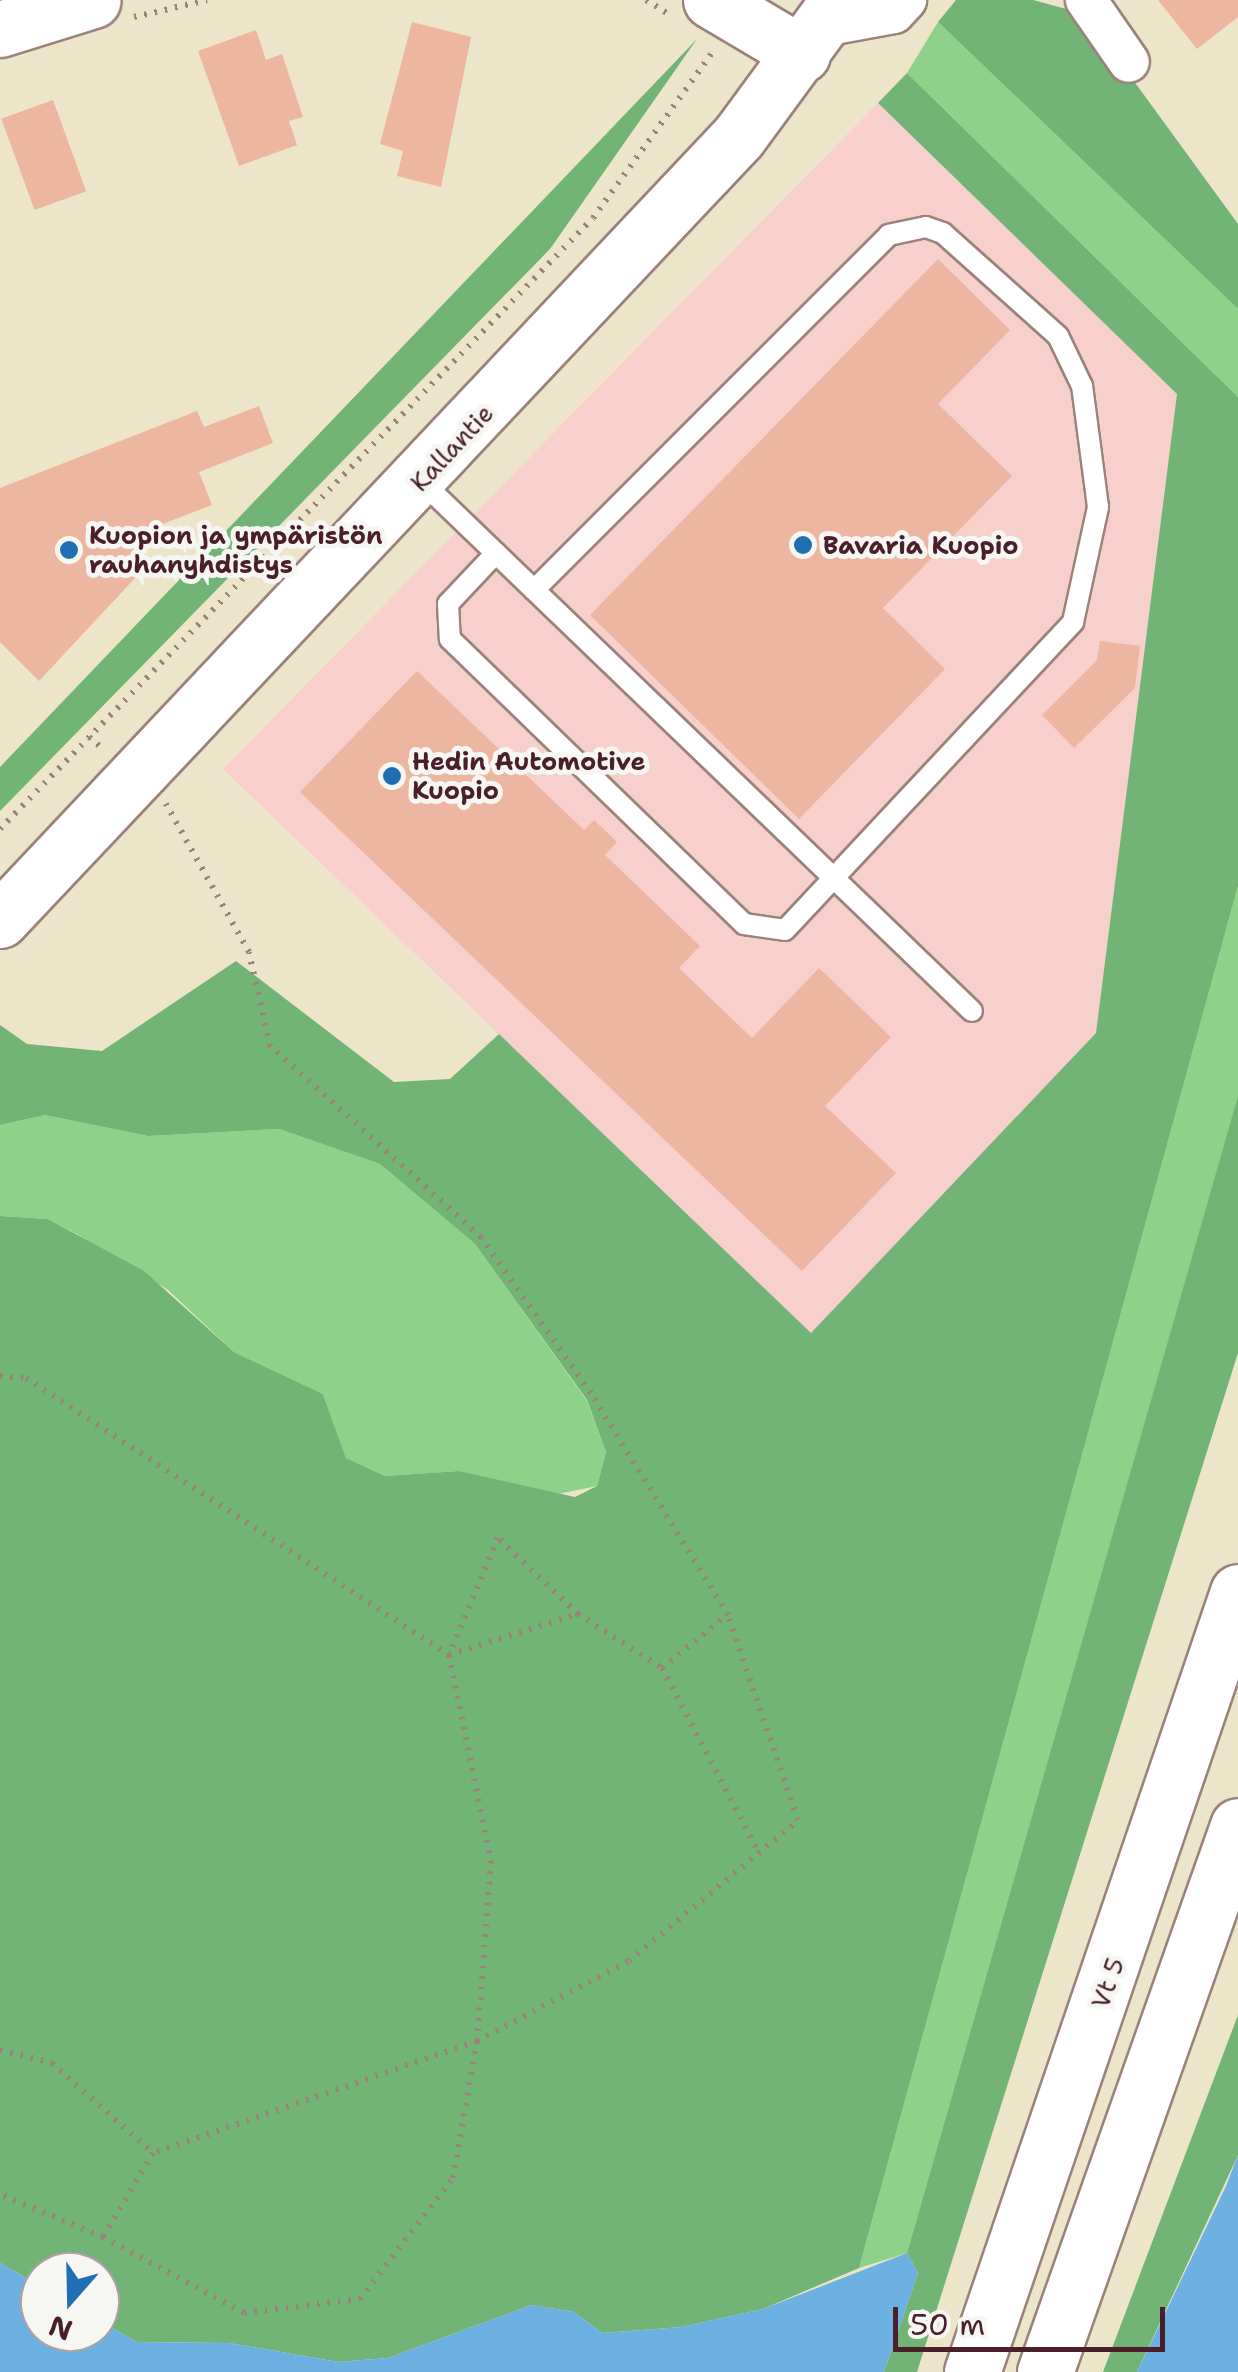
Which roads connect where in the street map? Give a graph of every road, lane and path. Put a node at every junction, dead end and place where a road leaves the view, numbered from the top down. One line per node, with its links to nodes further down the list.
1 (93, 0): 5 (main road)
2 (906, 0): 6 (street)
3 (1086, 0): 7 (street)
4 (725, 8): 6 (main road); 11 (path)
5 (20, 15)
6 (822, 27): 8 (main road, Kallantie)
7 (1130, 62)
8 (422, 482): 9 (lane); 12 (main road, Kallantie)
9 (496, 553): 10 (lane); 14 (lane)
10 (534, 590): 14 (lane); 14 (lane)
11 (89, 737): 12 (path); 13 (path)
12 (137, 778): 15 (main road, Kallantie); 20 (path)
13 (0, 829)
14 (835, 879): 16 (lane)
15 (0, 920)
16 (972, 1010)
17 (0, 1376): 21 (path)
18 (1238, 1592): 30 (main road, Vt 5)
19 (578, 1614): 21 (path); 21 (path); 22 (path)
20 (728, 1615): 22 (path); 24 (path)
21 (449, 1655): 25 (path)
22 (662, 1668): 24 (path)
23 (1238, 1826): 31 (main road)
24 (759, 1853): 25 (path)
25 (477, 2041): 27 (path); 29 (path)
26 (0, 2050): 27 (path)
27 (153, 2153): 29 (path)
28 (0, 2194): 29 (path)
29 (103, 2237)
30 (972, 2372)
31 (1045, 2372)

